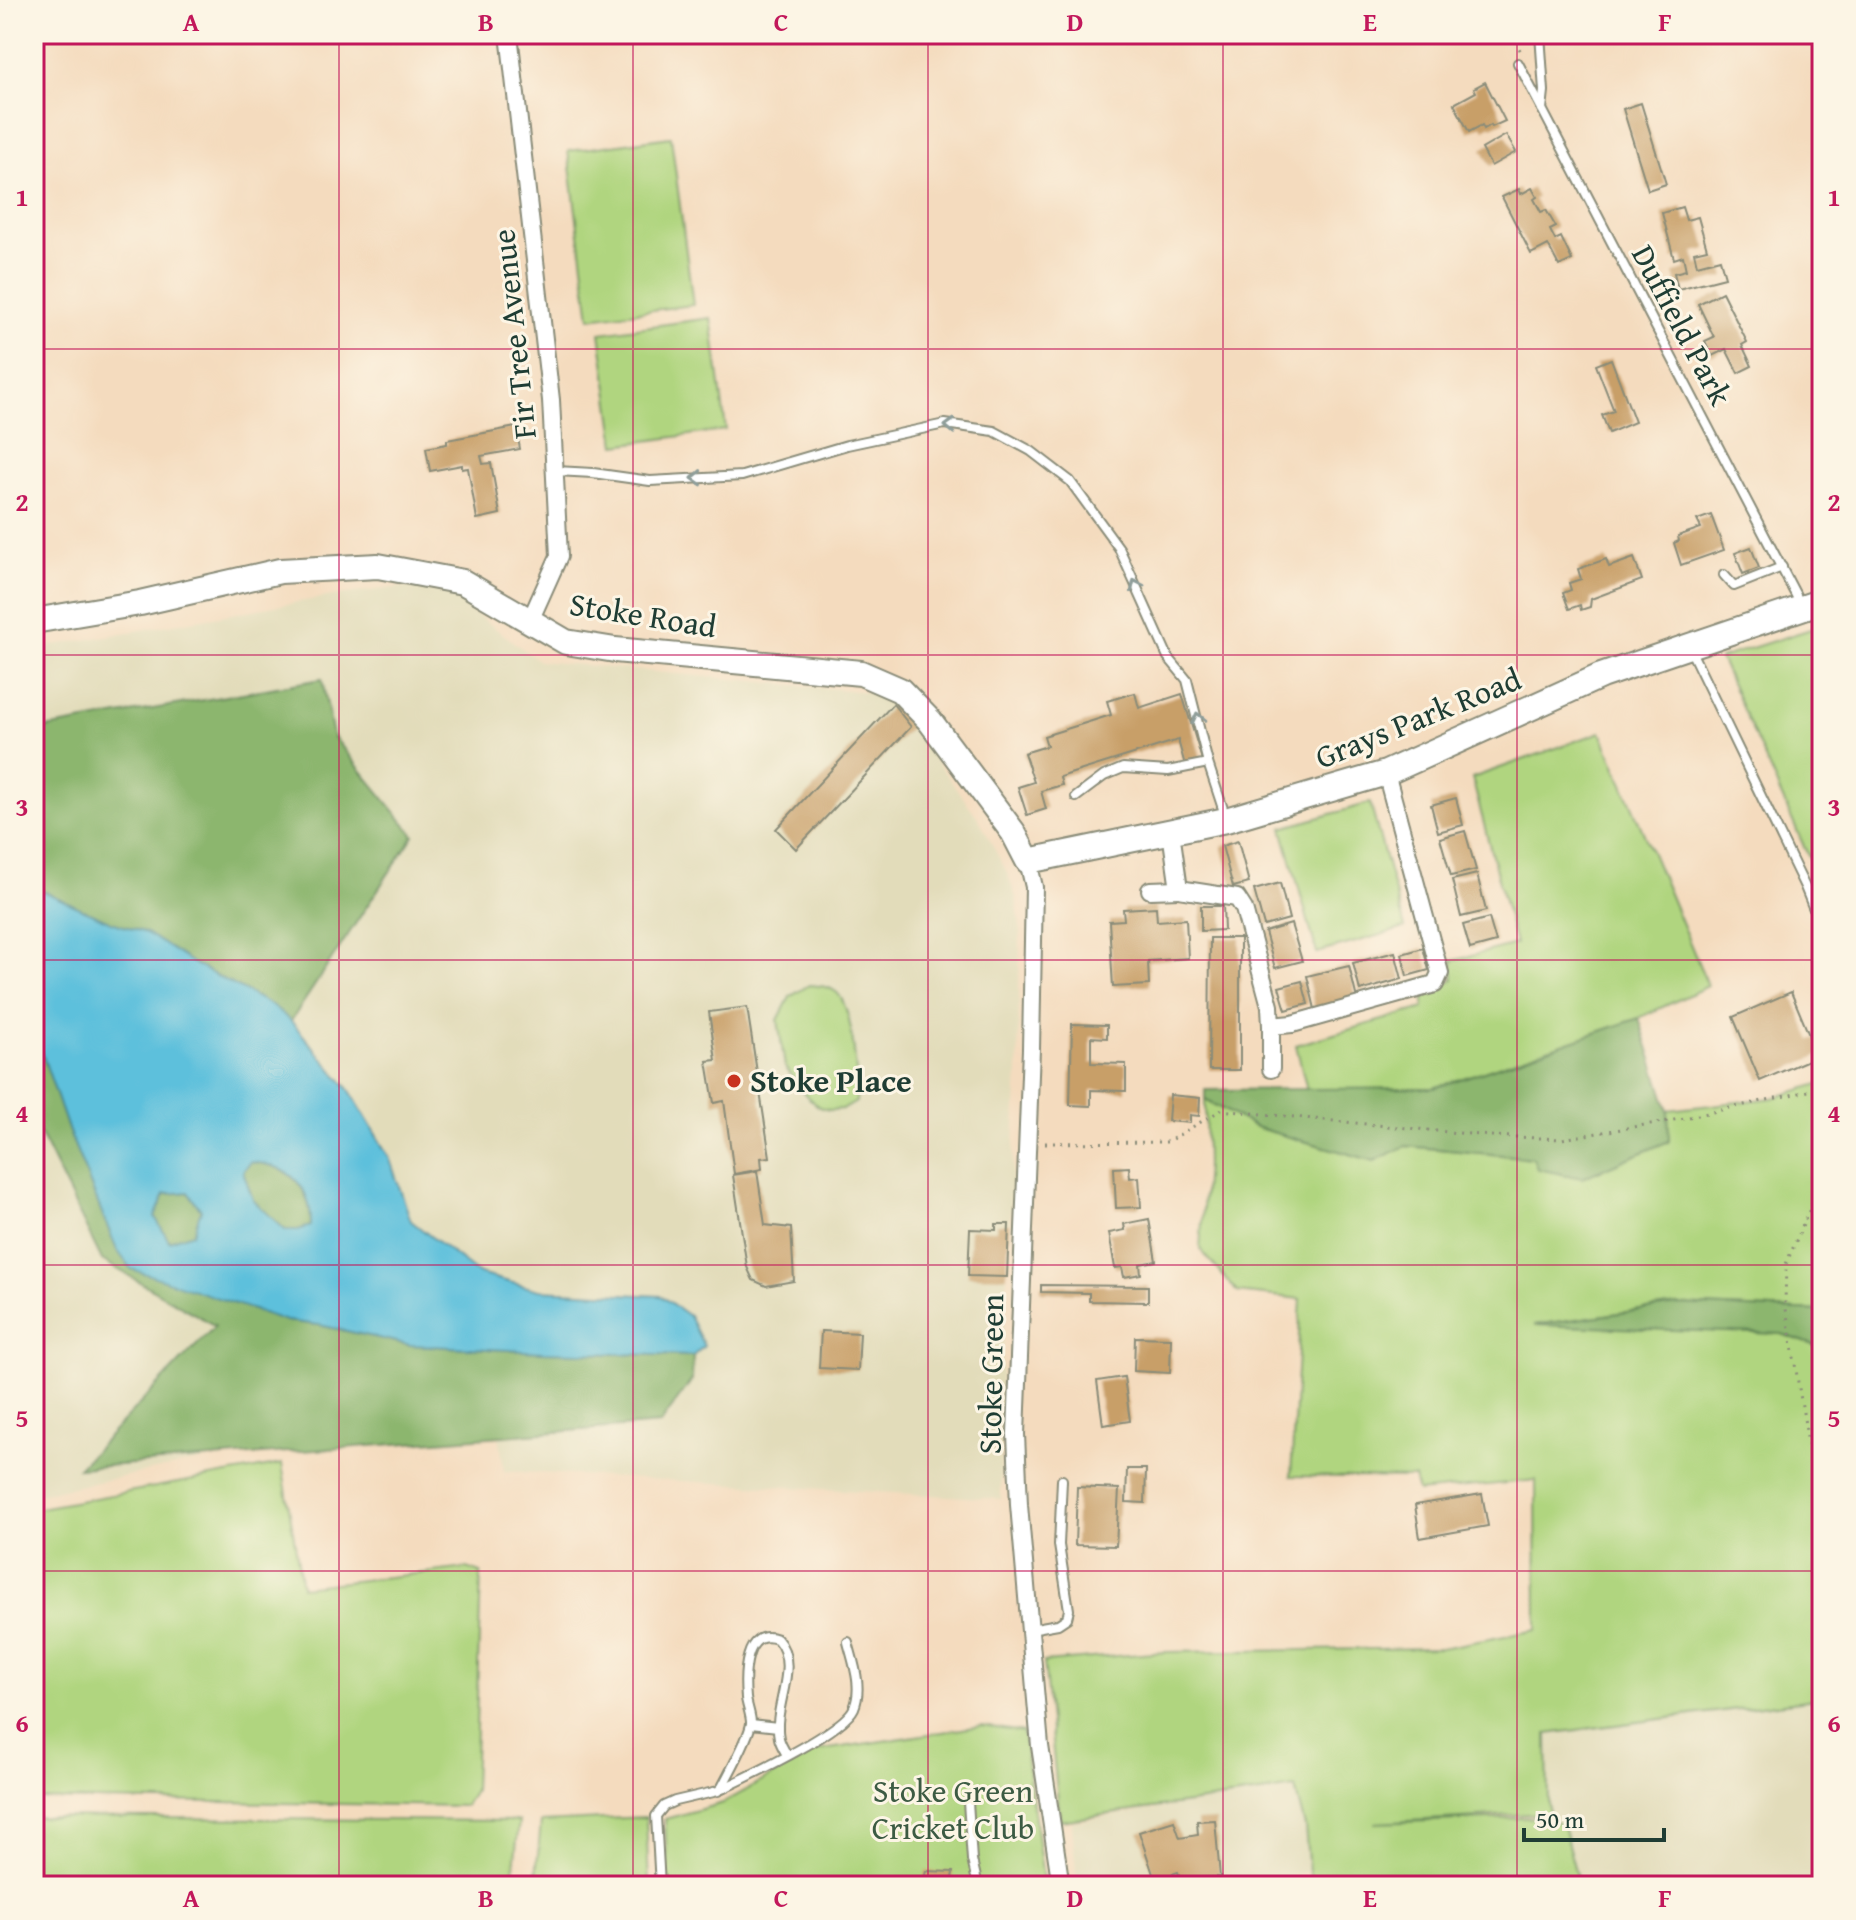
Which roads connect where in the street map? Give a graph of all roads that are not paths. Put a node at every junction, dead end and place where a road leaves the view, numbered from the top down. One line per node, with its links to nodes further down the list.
1 (509, 34): 5 (street, Fir Tree Avenue)
2 (1540, 34): 4 (lane)
3 (1518, 63): 4 (lane, Duffield Park)
4 (1542, 110): 6 (lane, Duffield Park)
5 (556, 471): 10 (street, Fir Tree Avenue); 12 (lane, one-way to 5)
6 (1782, 567): 7 (lane); 8 (lane, Duffield Park)
7 (1724, 575)
8 (1813, 604): 11 (main road, Grays Park Road)
9 (34, 621): 10 (main road, Stoke Road)
10 (529, 623): 17 (main road, Stoke Road)
11 (1688, 645): 13 (main road, Grays Park Road); 20 (lane)
12 (1208, 763): 14 (lane); 15 (lane)
13 (1386, 773): 15 (main road, Grays Park Road); 21 (street)
14 (1076, 797)
15 (1226, 820): 16 (main road, Grays Park Road)
16 (1171, 832): 17 (main road, Grays Park Road); 18 (street)
17 (1028, 861): 24 (street, Stoke Green)
18 (1179, 889): 19 (street); 21 (street)
19 (1150, 890)
20 (1822, 929)
21 (1271, 1026): 22 (street)
22 (1271, 1069)
23 (1062, 1480): 24 (lane)
24 (1029, 1629): 33 (street, Stoke Green)
25 (848, 1642): 28 (lane)
26 (751, 1724): 27 (lane); 27 (lane); 29 (lane)
27 (778, 1727): 28 (lane)
28 (787, 1755): 29 (lane)
29 (718, 1791): 31 (lane)
30 (968, 1802): 32 (lane)
31 (660, 1886)
32 (978, 1886)
33 (1061, 1886)

